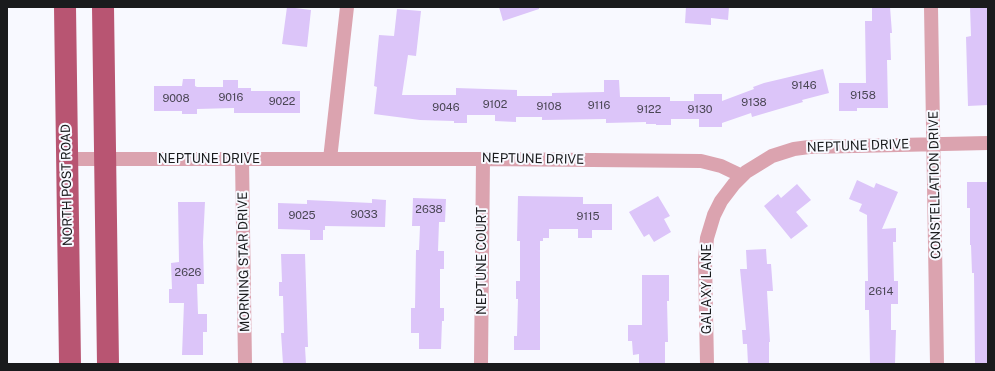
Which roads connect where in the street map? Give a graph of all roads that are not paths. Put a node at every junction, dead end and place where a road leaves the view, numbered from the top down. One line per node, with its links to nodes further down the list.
1 (65, 7): 7 (main road, NORTH POST ROAD)
2 (103, 7): 8 (main road)
3 (347, 7): 9 (street)
4 (931, 7): 6 (street, CONSTELLATION DRIVE)
5 (988, 143): 6 (street, NEPTUNE DRIVE)
6 (934, 144): 12 (street, NEPTUNE DRIVE); 18 (street, CONSTELLATION DRIVE)
7 (67, 159): 8 (street, NEPTUNE DRIVE); 13 (main road, NORTH POST ROAD)
8 (105, 159): 11 (street, NEPTUNE DRIVE); 14 (main road)
9 (330, 159): 10 (street, NEPTUNE DRIVE); 11 (street, NEPTUNE DRIVE)
10 (483, 159): 12 (street, NEPTUNE DRIVE); 16 (street, NEPTUNE COURT)
11 (242, 160): 15 (street, MORNING STAR DRIVE)
12 (742, 176): 17 (street, GALAXY LANE)
13 (70, 364)
14 (108, 364)
15 (245, 364)
16 (482, 364)
17 (707, 364)
18 (937, 364)

